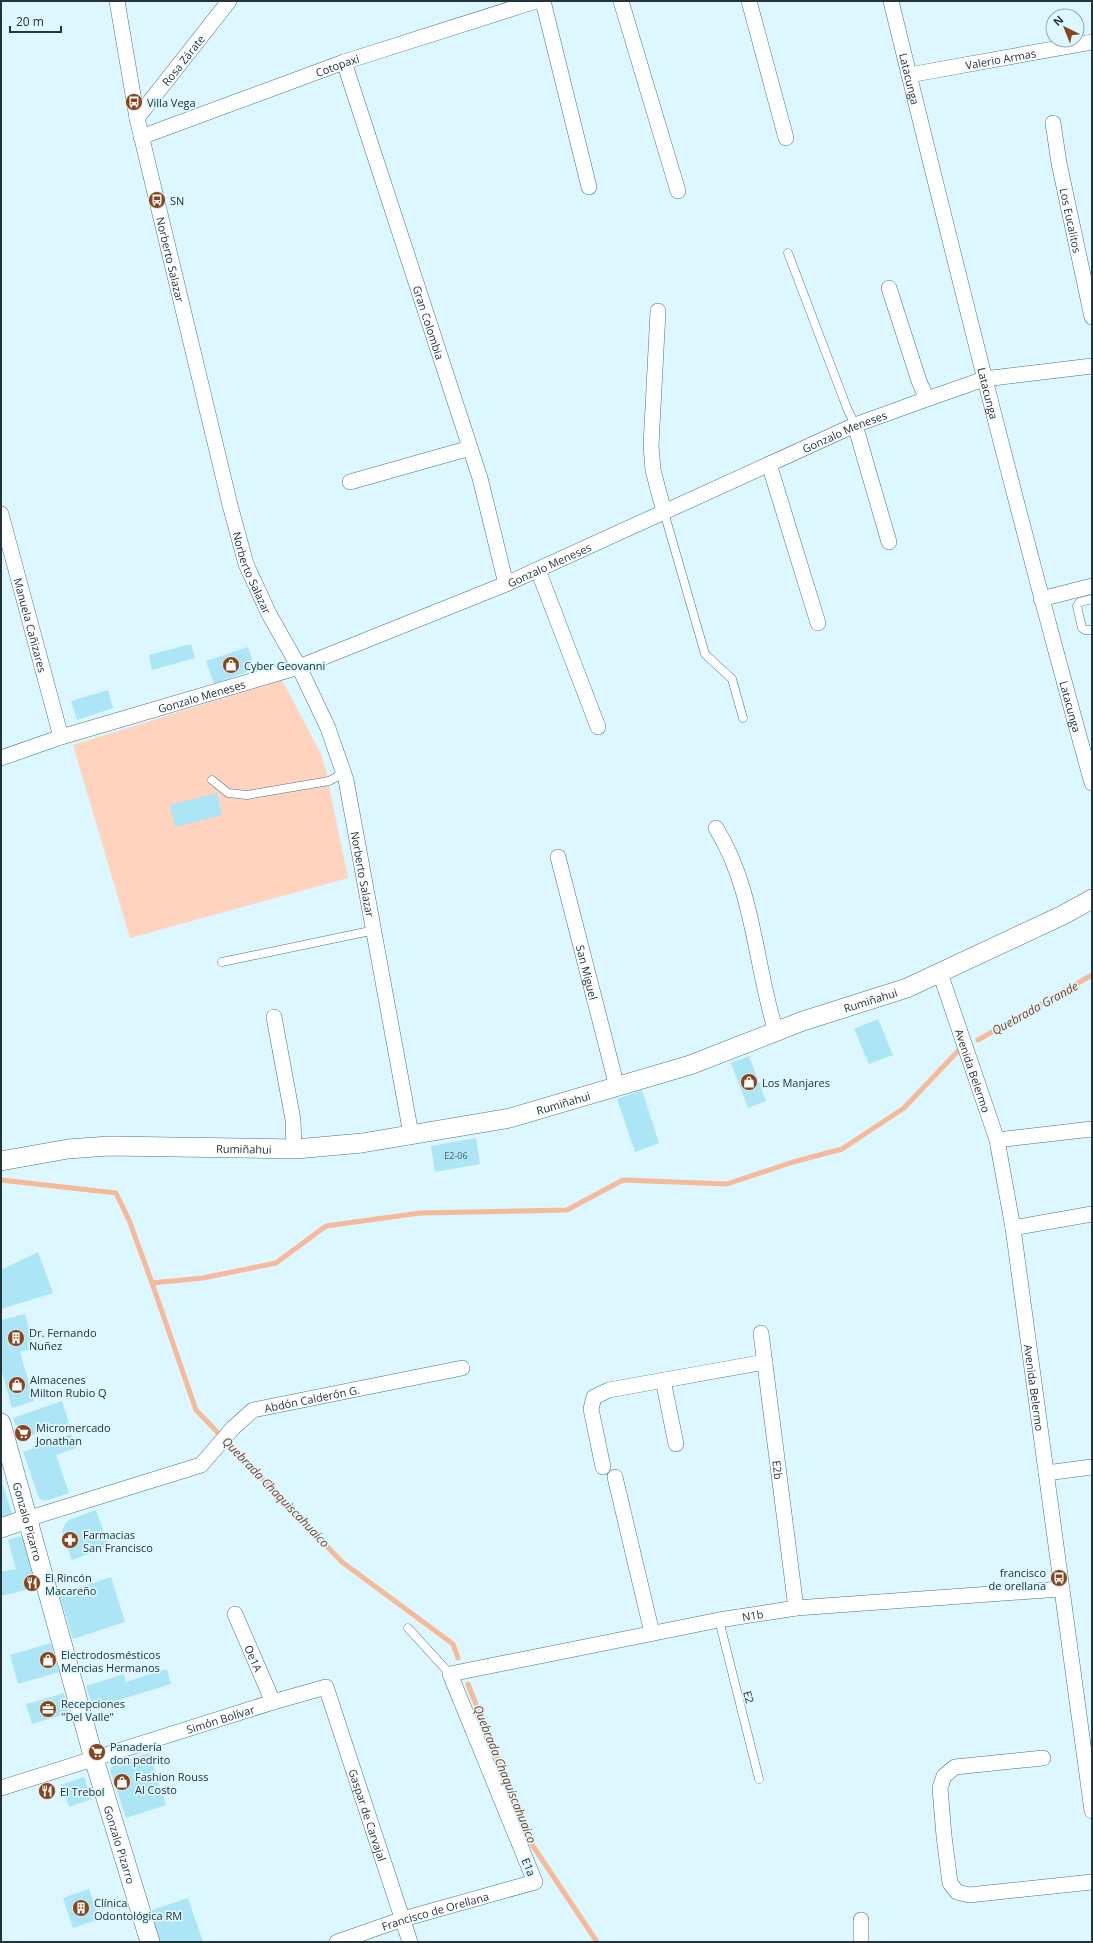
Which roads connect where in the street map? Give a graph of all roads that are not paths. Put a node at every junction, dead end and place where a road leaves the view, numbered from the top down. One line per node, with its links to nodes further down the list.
1 (117, 1): 11 (street, Norberto Salazar)
2 (229, 1): 11 (street, Rosa Zárate)
3 (536, 1): 9 (street, Cotopaxi)
4 (543, 1): 15 (street)
5 (621, 1): 16 (street)
6 (749, 1): 14 (street)
7 (891, 1): 10 (street, Latacunga)
8 (1092, 42): 10 (street, Valerio Armas)
9 (344, 62): 13 (street, Cotopaxi); 25 (street, Gran Colombia)
10 (909, 75): 22 (street, Latacunga)
11 (137, 118): 13 (street, Norberto Salazar)
12 (1053, 123): 20 (street, Los Eucalitos)
13 (141, 136): 38 (street, Norberto Salazar)
14 (786, 138)
15 (589, 187)
16 (678, 191)
17 (788, 253): 24 (lane)
18 (889, 288): 23 (street)
19 (658, 311): 28 (street)
20 (1092, 317)
21 (1092, 366): 22 (street, Gonzalo Meneses)
22 (984, 379): 23 (street, Gonzalo Meneses); 34 (street, Latacunga)
23 (927, 399): 24 (street, Gonzalo Meneses)
24 (855, 425): 26 (street, Gonzalo Meneses); 30 (street)
25 (470, 448): 27 (street); 32 (street, Gran Colombia)
26 (769, 464): 28 (street, Gonzalo Meneses); 36 (street)
27 (350, 482)
28 (664, 512): 31 (street, Gonzalo Meneses); 39 (lane)
29 (1, 516): 41 (street, Manuela Cañizares)
30 (889, 542)
31 (538, 570): 32 (street, Gonzalo Meneses); 40 (street)
32 (506, 584): 38 (street, Gonzalo Meneses)
33 (1092, 586): 34 (street)
34 (1041, 599): 45 (street, Latacunga)
35 (1092, 599): 37 (lane)
36 (818, 623)
37 (1092, 630)
38 (299, 666): 41 (street, Gonzalo Meneses); 43 (street, Norberto Salazar)
39 (744, 718)
40 (598, 727)
41 (61, 737): 42 (street, Gonzalo Meneses)
42 (1, 758)
43 (344, 773): 44 (lane); 49 (street, Norberto Salazar)
44 (212, 780)
45 (1092, 784)
46 (716, 828): 53 (street)
47 (558, 857): 54 (street, San Miguel)
48 (1092, 899): 51 (street, Rumiñahui)
49 (375, 930): 50 (lane); 56 (street, Norberto Salazar)
50 (222, 962)
51 (940, 973): 53 (street, Rumiñahui); 57 (street, Avenida Belermo)
52 (274, 1018): 58 (street)
53 (776, 1032): 54 (street, Rumiñahui)
54 (617, 1086): 56 (street, Rumiñahui)
55 (1092, 1129): 57 (street)
56 (411, 1134): 58 (street, Rumiñahui)
57 (997, 1140): 61 (street, Avenida Belermo)
58 (294, 1148): 59 (street, Rumiñahui)
59 (1, 1161)
60 (1092, 1214): 61 (street)
61 (1014, 1228): 70 (street, Avenida Belermo)
62 (761, 1333): 63 (street, E2b)
63 (765, 1362): 65 (street); 75 (street, E2b)
64 (462, 1368): 72 (street, Abdón Calderón G.)
65 (663, 1380): 67 (street); 68 (street)
66 (1, 1423): 72 (street, Gonzalo Pizarro)
67 (676, 1444)
68 (602, 1467)
69 (1092, 1467): 70 (street)
70 (1046, 1473): 74 (street, Avenida Belermo)
71 (615, 1477): 79 (street)
72 (27, 1519): 73 (street, Abdón Calderón G.); 85 (street, Gonzalo Pizarro)
73 (1, 1528)
74 (1061, 1589): 75 (street, N1b); 83 (street, Avenida Belermo)
75 (796, 1608): 77 (street, N1b)
76 (235, 1614): 82 (street, Oe1A)
77 (719, 1620): 79 (street, N1b); 86 (lane, E2)
78 (408, 1628): 80 (lane)
79 (652, 1633): 80 (street, N1b)
80 (450, 1674): 89 (street, E1a)
81 (326, 1687): 82 (street, Simón Bolívar); 91 (street, Gaspar de Carvajal)
82 (273, 1702): 85 (street, Simón Bolívar)
83 (1087, 1732): 88 (street, Avenida Belermo)
84 (1043, 1758): 90 (street)
85 (94, 1759): 87 (street, Simón Bolívar); 93 (street, Gonzalo Pizarro)
86 (759, 1779)
87 (1, 1788)
88 (1092, 1811)
89 (535, 1882): 91 (street, Francisco de Orellana)
90 (1092, 1882)
91 (403, 1919): 94 (street, Francisco de Orellana); 95 (street, Gaspar de Carvajal)
92 (861, 1920): 96 (street)
93 (150, 1942)
94 (337, 1942)
95 (410, 1942)
96 (861, 1942)

